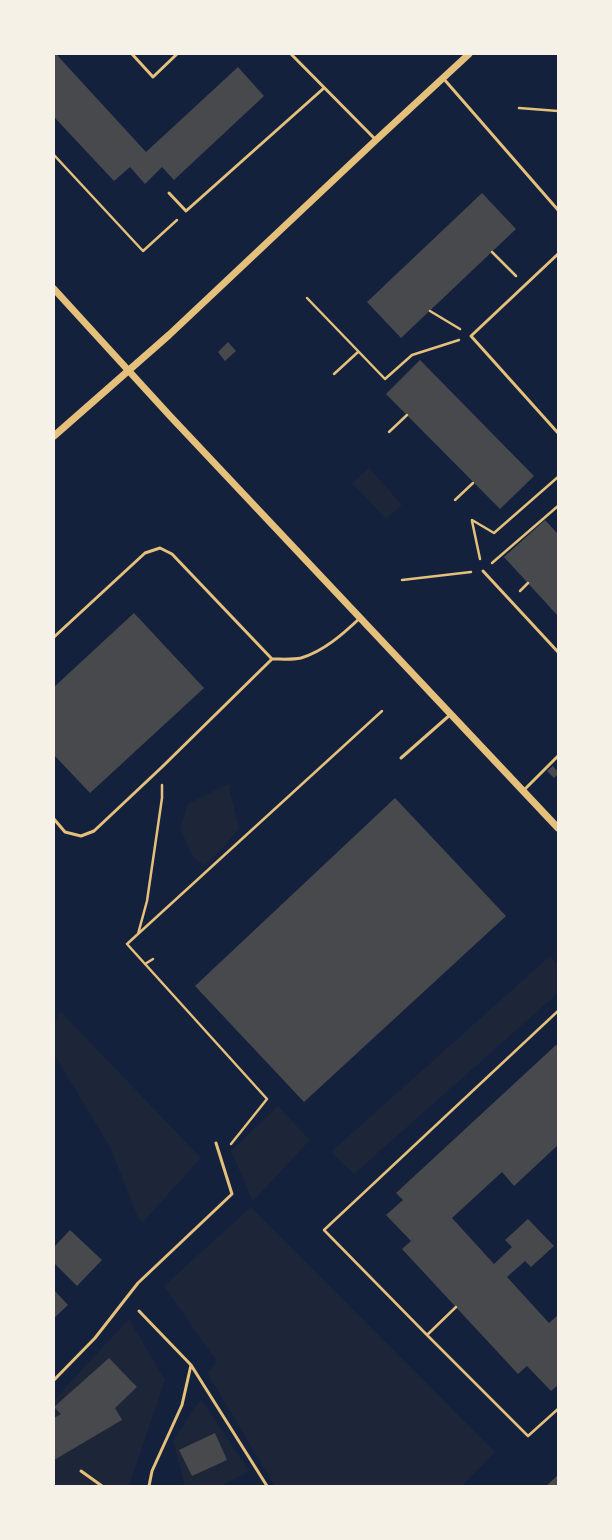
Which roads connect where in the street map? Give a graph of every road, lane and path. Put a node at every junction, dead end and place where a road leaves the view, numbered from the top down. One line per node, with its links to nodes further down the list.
1 (132, 54): 2 (lane)
2 (177, 54)
3 (469, 54): 5 (street)
4 (293, 55): 6 (lane)
5 (443, 78): 9 (street); 12 (lane)
6 (324, 88): 9 (lane); 13 (lane)
7 (519, 108): 8 (path)
8 (558, 111)
9 (376, 140): 22 (street)
10 (54, 155): 13 (path)
11 (169, 193): 13 (lane)
12 (558, 210)
13 (186, 211)
14 (492, 252): 16 (path)
15 (558, 254): 16 (lane)
16 (525, 285): 20 (lane)
17 (54, 289): 22 (street)
18 (306, 298): 21 (path)
19 (430, 311): 20 (path)
20 (471, 336): 21 (path); 26 (lane)
21 (358, 352): 23 (path)
22 (127, 371): 27 (street); 34 (street)
23 (334, 374)
24 (406, 415): 25 (path)
25 (389, 432)
26 (558, 433)
27 (54, 436)
28 (558, 477): 32 (path)
29 (473, 483): 30 (path)
30 (455, 500)
31 (558, 506): 32 (path)
32 (483, 571): 33 (path); 36 (lane)
33 (402, 580)
34 (360, 618): 37 (lane); 39 (street)
35 (54, 637): 37 (lane)
36 (558, 652)
37 (272, 659): 42 (lane)
38 (382, 711): 46 (path)
39 (451, 714): 41 (lane); 43 (street)
40 (558, 756): 43 (lane)
41 (401, 758)
42 (162, 768): 44 (lane); 46 (path)
43 (523, 791): 45 (street)
44 (54, 819)
45 (558, 828)
46 (138, 934): 48 (path)
47 (153, 959): 48 (path)
48 (146, 964): 51 (path)
49 (558, 1011): 54 (path)
50 (216, 1143): 56 (lane)
51 (229, 1147)
52 (456, 1307): 54 (path)
53 (139, 1311): 55 (lane)
54 (427, 1335): 57 (path)
55 (191, 1365): 60 (lane); 61 (lane)
56 (54, 1380)
57 (558, 1410)
58 (81, 1471): 59 (lane)
59 (102, 1486)
60 (149, 1486)
61 (267, 1486)

